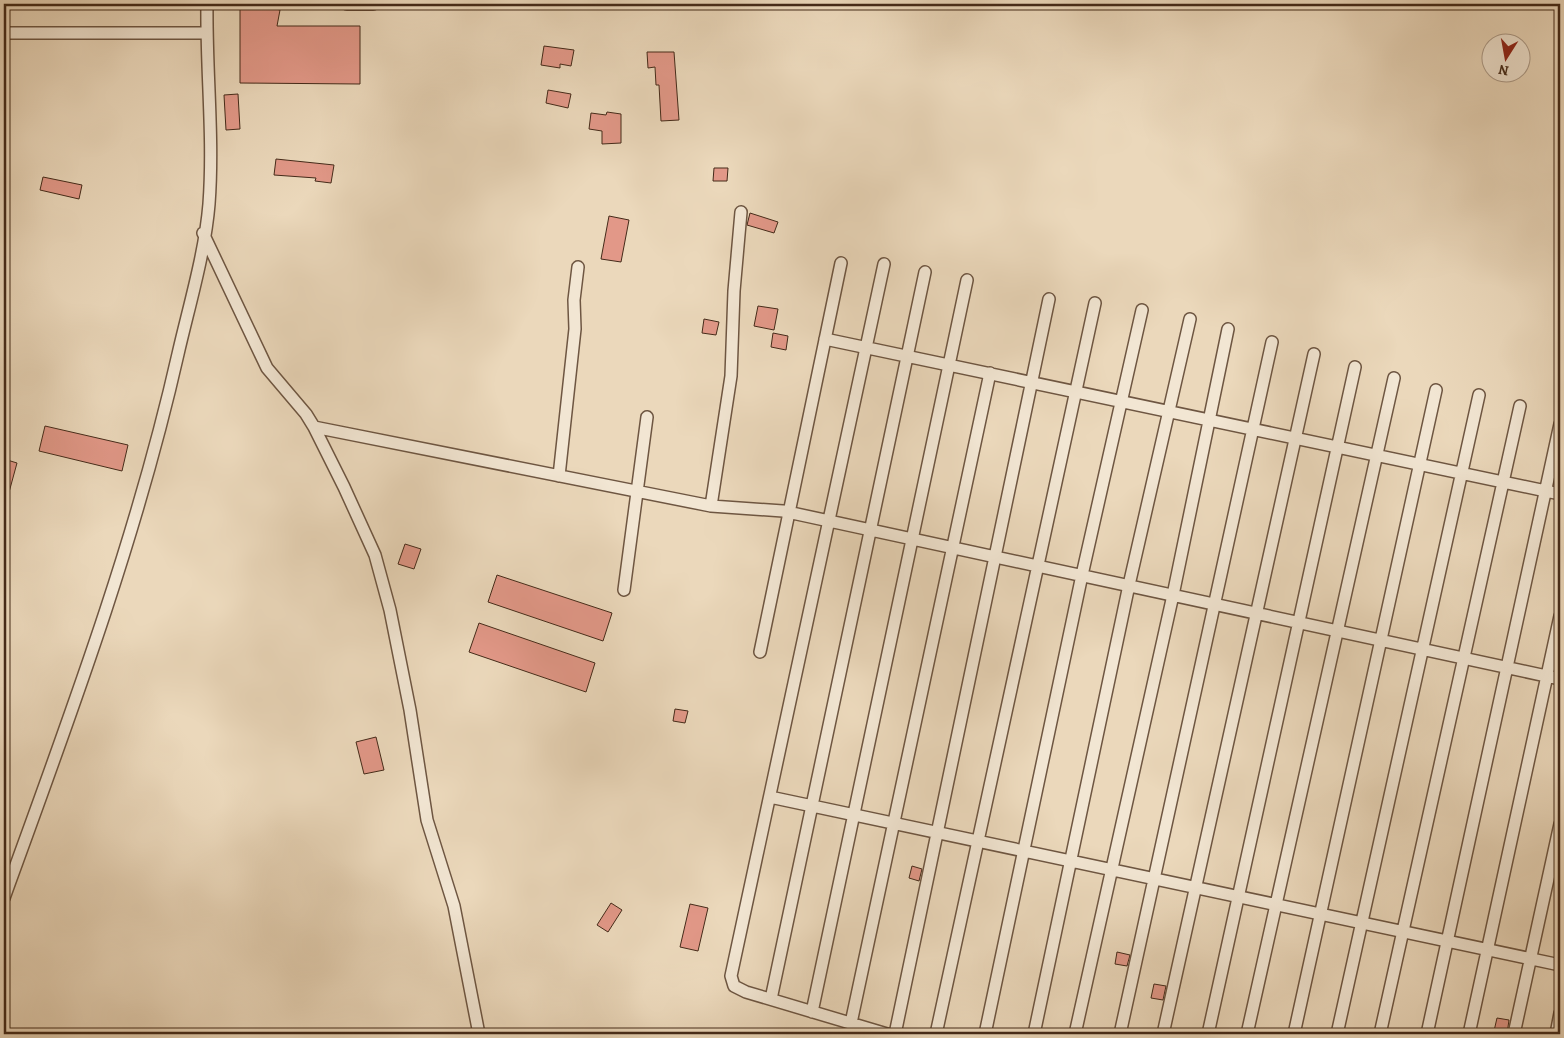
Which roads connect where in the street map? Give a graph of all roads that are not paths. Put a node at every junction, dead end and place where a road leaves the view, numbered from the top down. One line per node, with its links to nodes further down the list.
1 (207, 4): 5 (street)
2 (346, 4): 3 (street)
3 (373, 4)
4 (4, 33): 5 (street)
5 (206, 33): 7 (street)
6 (741, 212): 49 (street)
7 (203, 233): 37 (street); 86 (street)
8 (841, 263): 18 (street)
9 (884, 264): 20 (street)
10 (578, 267): 44 (street)
11 (925, 272): 22 (street)
12 (967, 280): 23 (street)
13 (1049, 300): 27 (street)
14 (1096, 303): 29 (street)
15 (1142, 310): 31 (street)
16 (1190, 319): 33 (street)
17 (1228, 329): 35 (street)
18 (825, 339): 20 (street); 50 (street)
19 (1272, 342): 38 (street)
20 (866, 347): 22 (street); 51 (street)
21 (1314, 354): 39 (street)
22 (907, 356): 23 (street); 52 (street)
23 (949, 364): 25 (street); 53 (street)
24 (1355, 367): 40 (street)
25 (990, 373): 27 (street); 54 (street)
26 (1394, 378): 41 (street)
27 (1032, 382): 29 (street); 55 (street)
28 (1436, 390): 42 (street)
29 (1076, 391): 31 (street); 56 (street)
30 (1479, 395): 43 (street)
31 (1121, 401): 33 (street); 57 (street)
32 (1520, 406): 45 (street)
33 (1169, 411): 35 (street); 58 (street)
34 (647, 417): 46 (street)
35 (1209, 420): 38 (street); 60 (street)
36 (1560, 424): 47 (street)
37 (314, 427): 44 (street); 99 (street)
38 (1253, 429): 39 (street); 61 (street)
39 (1295, 438): 40 (street); 62 (street)
40 (1338, 447): 41 (street); 64 (street)
41 (1376, 455): 42 (street); 65 (street)
42 (1419, 464): 43 (street); 66 (street)
43 (1461, 473): 45 (street); 67 (street)
44 (559, 476): 46 (street)
45 (1503, 482): 47 (street); 69 (street)
46 (638, 491): 49 (street); 59 (street)
47 (1546, 491): 48 (street); 70 (street)
48 (1560, 494)
49 (711, 506): 50 (street)
50 (789, 512): 51 (street); 68 (street)
51 (829, 521): 52 (street); 73 (street)
52 (871, 530): 53 (street); 74 (street)
53 (912, 538): 54 (street); 75 (street)
54 (952, 547): 55 (street); 76 (street)
55 (996, 557): 56 (street); 78 (street)
56 (1038, 566): 57 (street); 79 (street)
57 (1082, 575): 58 (street); 80 (street)
58 (1128, 585): 60 (street); 81 (street)
59 (624, 590)
60 (1173, 595): 61 (street); 82 (street)
61 (1214, 604): 62 (street); 83 (street)
62 (1256, 613): 64 (street); 84 (street)
63 (1560, 616): 71 (street)
64 (1300, 623): 65 (street); 85 (street)
65 (1337, 631): 66 (street); 87 (street)
66 (1380, 640): 67 (street); 88 (street)
67 (1422, 649): 69 (street); 89 (street)
68 (760, 652)
69 (1464, 658): 70 (street); 90 (street)
70 (1507, 668): 71 (street); 91 (street)
71 (1546, 676): 72 (street); 92 (street)
72 (1560, 679)
73 (770, 797): 74 (street); 95 (street)
74 (812, 806): 75 (street); 95 (street)
75 (853, 815): 76 (street); 96 (street)
76 (894, 823): 78 (street); 98 (street)
77 (1560, 824): 93 (street)
78 (938, 833): 79 (street); 101 (street)
79 (978, 841): 80 (street); 102 (street)
80 (1023, 851): 81 (street); 103 (street)
81 (1071, 861): 82 (street); 104 (street)
82 (1112, 870): 83 (street); 105 (street)
83 (1155, 879): 84 (street); 106 (street)
84 (1196, 888): 85 (street); 107 (street)
85 (1239, 897): 87 (street); 108 (street)
86 (4, 898)
87 (1276, 905): 88 (street); 109 (street)
88 (1321, 914): 89 (street); 110 (street)
89 (1362, 923): 90 (street); 111 (street)
90 (1402, 932): 91 (street); 112 (street)
91 (1447, 941): 92 (street); 113 (street)
92 (1487, 950): 93 (street); 114 (street)
93 (1530, 959): 94 (street); 115 (street)
94 (1560, 965)
95 (771, 999): 96 (street)
96 (812, 1012): 98 (street)
97 (1560, 1013): 116 (street)
98 (851, 1024): 100 (street)
99 (479, 1034)
100 (887, 1034)
101 (895, 1034)
102 (936, 1034)
103 (985, 1034)
104 (1034, 1034)
105 (1075, 1034)
106 (1120, 1034)
107 (1163, 1034)
108 (1208, 1034)
109 (1247, 1034)
110 (1294, 1034)
111 (1337, 1034)
112 (1380, 1034)
113 (1427, 1034)
114 (1469, 1034)
115 (1514, 1034)
116 (1556, 1034)

